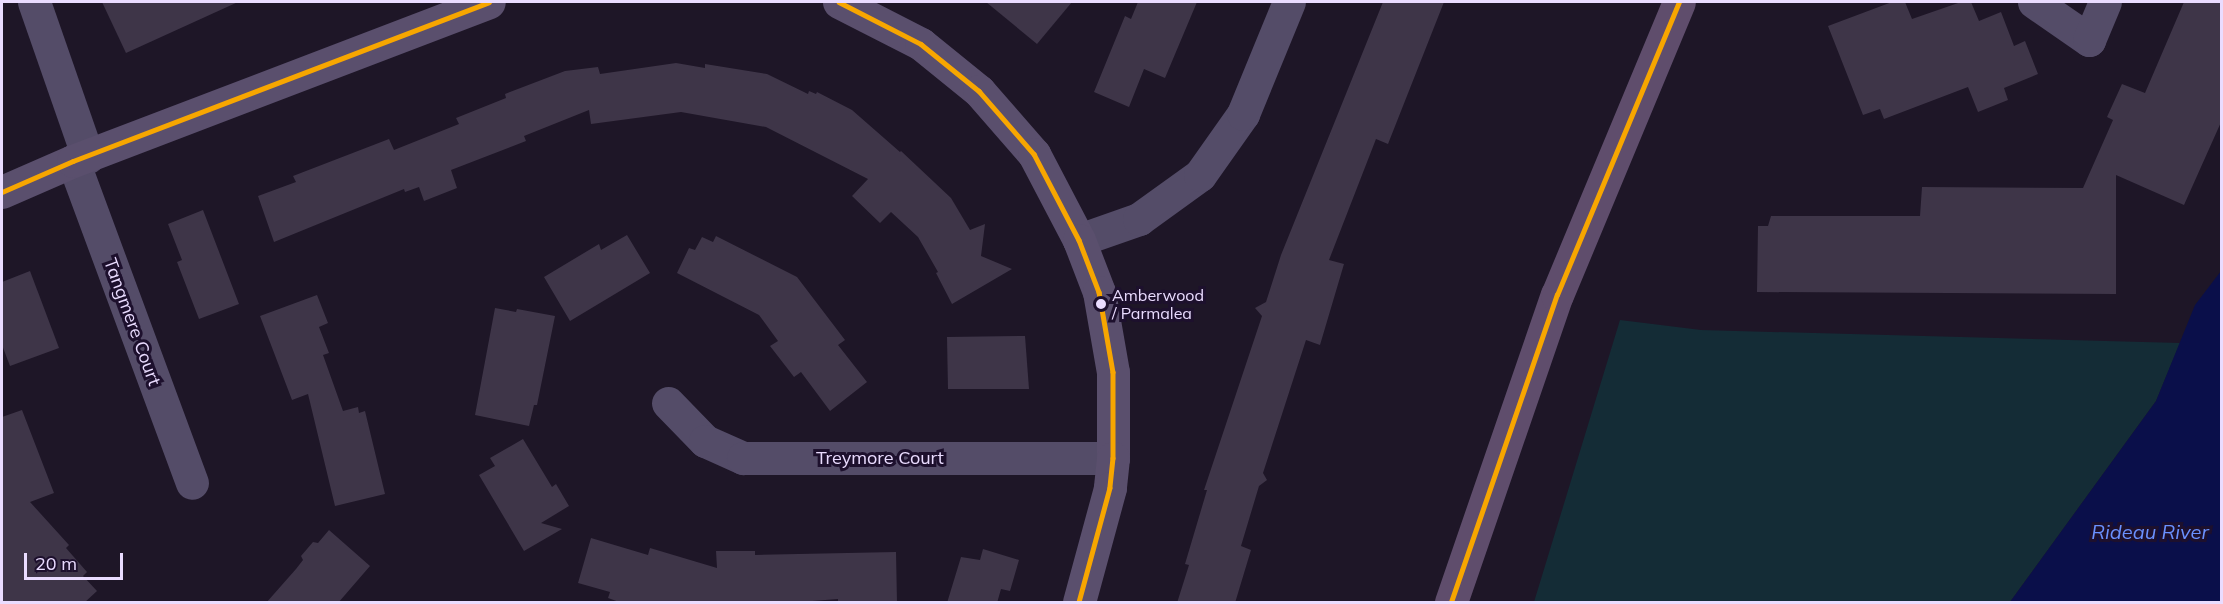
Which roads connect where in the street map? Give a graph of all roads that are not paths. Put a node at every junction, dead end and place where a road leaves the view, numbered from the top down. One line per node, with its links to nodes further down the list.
1 (34, 2): 8 (street, Tangmere Court)
2 (489, 2): 8 (street)
3 (1289, 2): 10 (street)
4 (1679, 2): 15 (main road)
5 (2034, 2): 6 (street)
6 (2104, 2)
7 (848, 3): 10 (street)
8 (80, 159): 9 (street); 13 (street, Tangmere Court)
9 (2, 192)
10 (1079, 240): 12 (street)
11 (668, 403): 12 (street, Treymore Court)
12 (1113, 458): 14 (street)
13 (192, 483)
14 (1079, 603)
15 (1451, 603)

